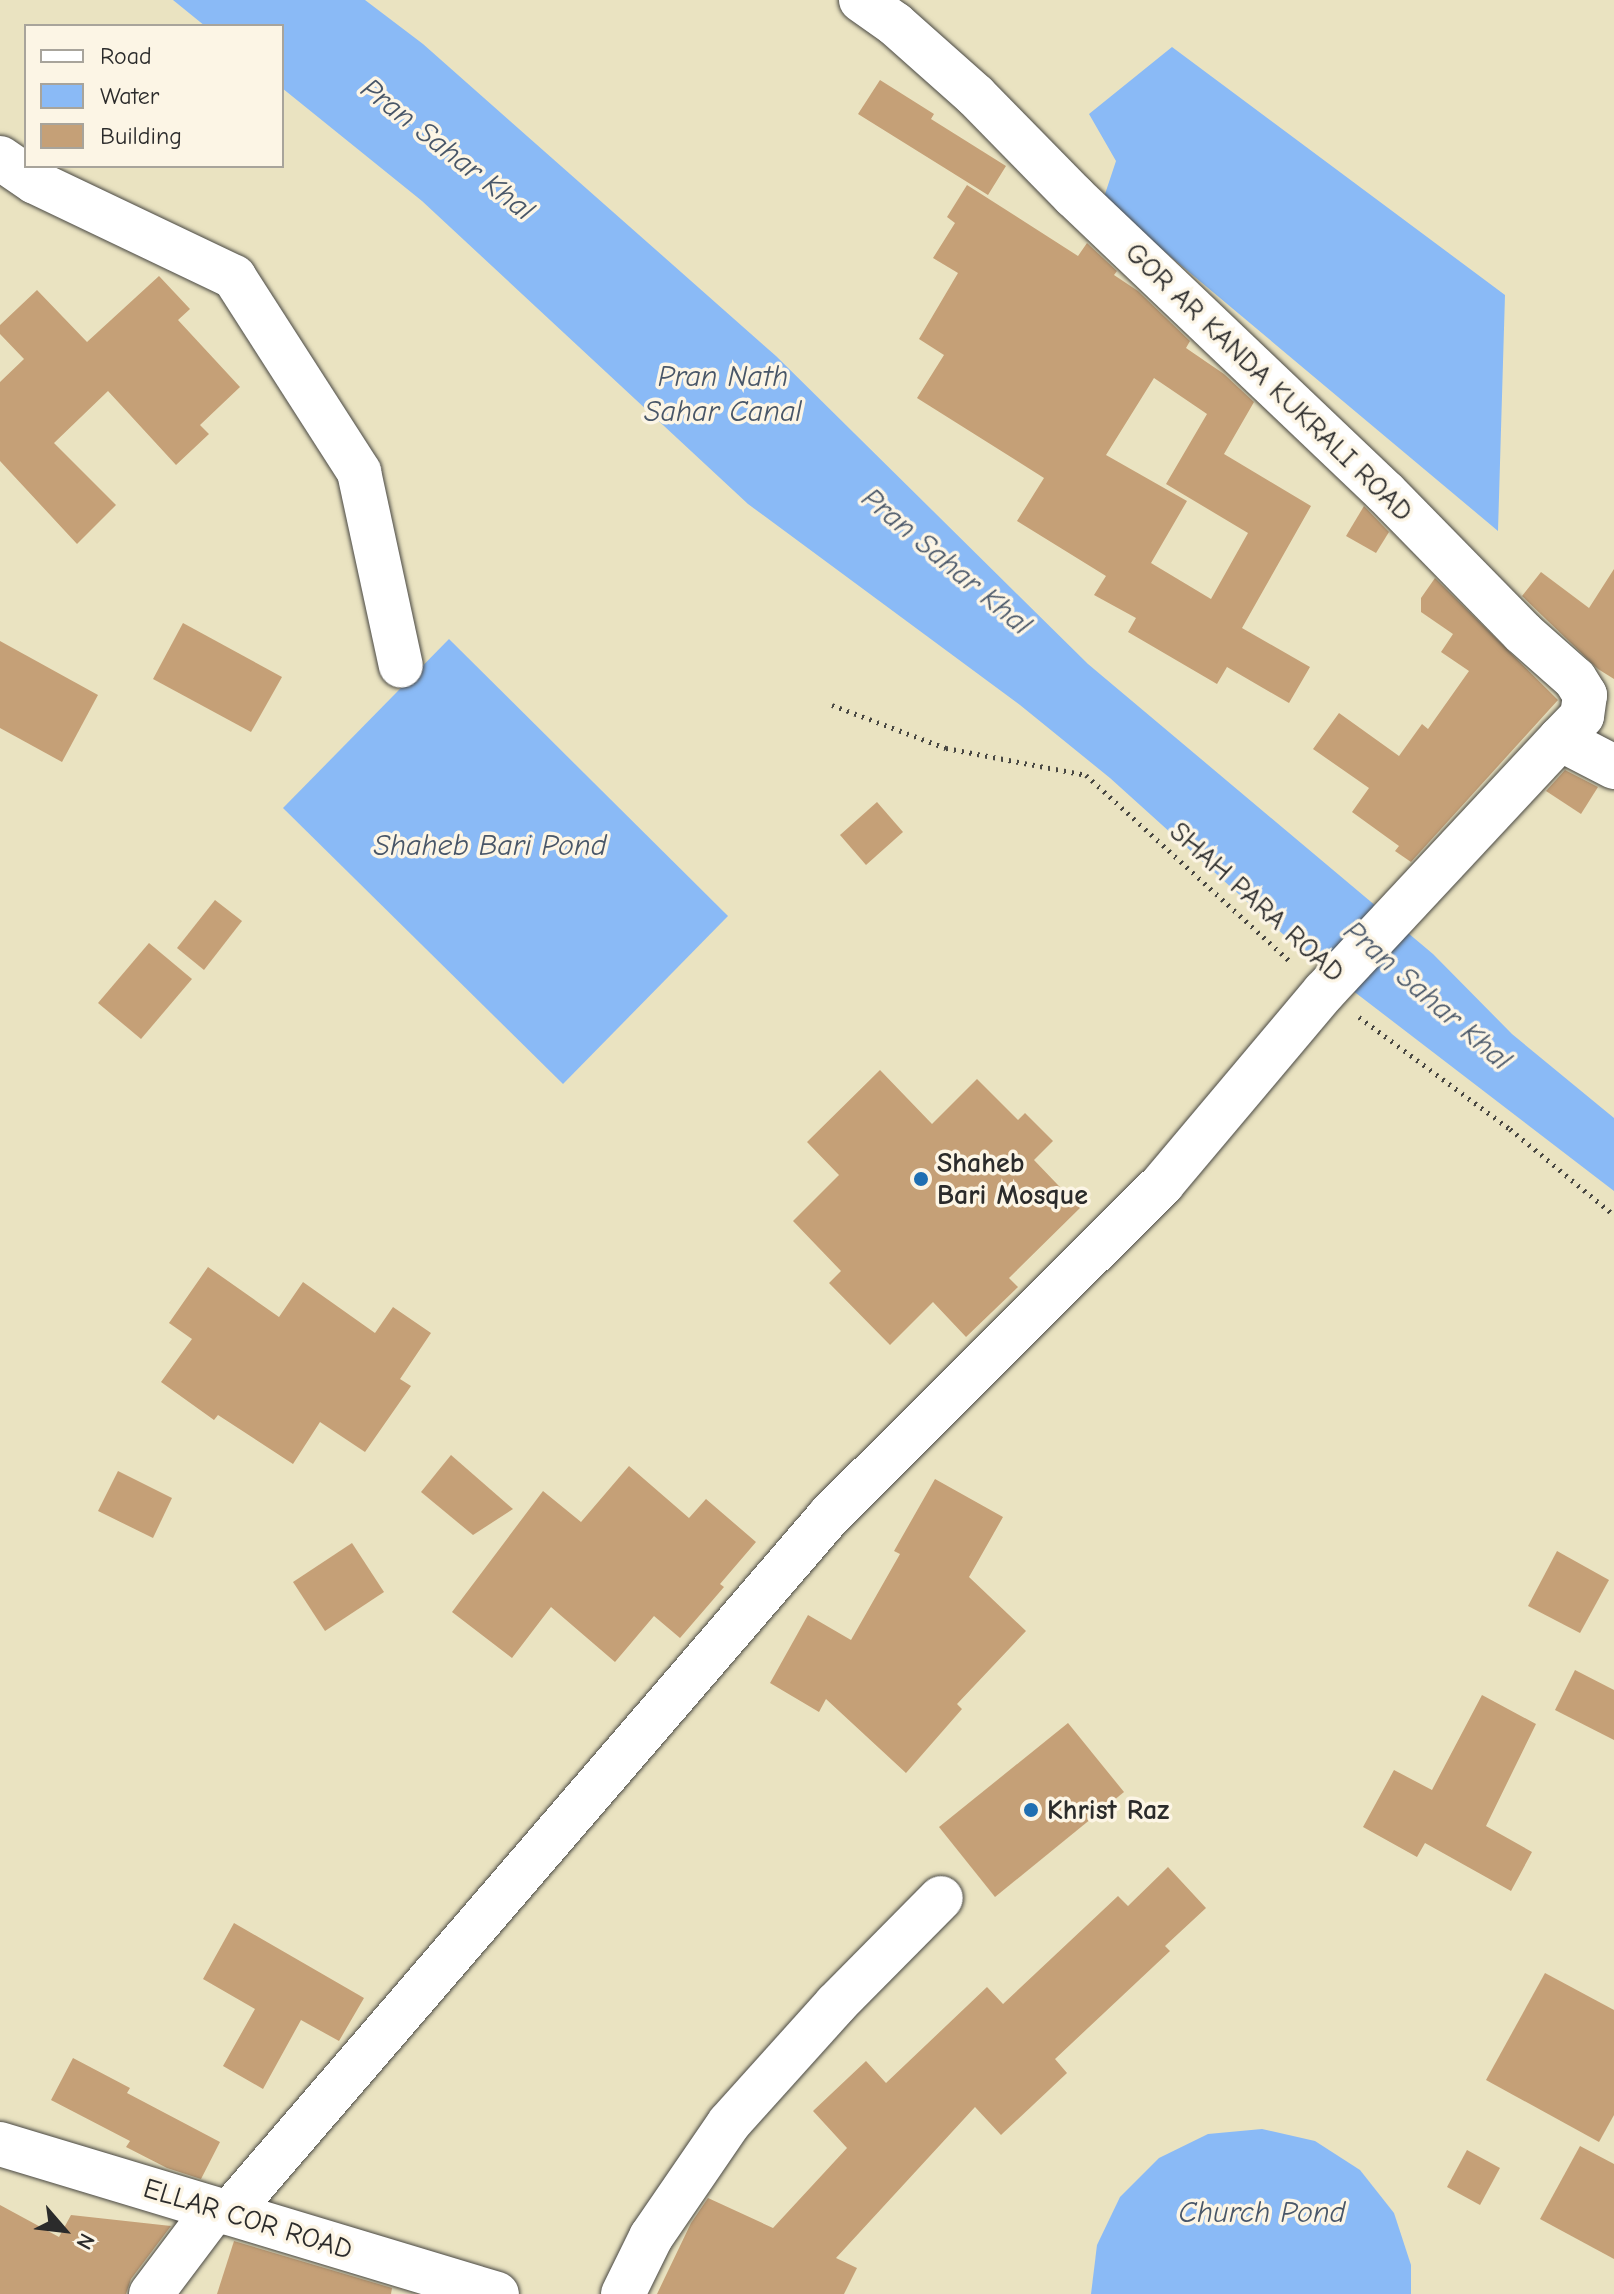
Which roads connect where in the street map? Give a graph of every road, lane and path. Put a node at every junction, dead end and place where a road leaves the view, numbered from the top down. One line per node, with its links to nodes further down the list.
1 (861, 0): 5 (street, GOR AR KANDA KUKRALI ROAD)
2 (0, 158): 3 (street)
3 (401, 666)
4 (832, 705): 7 (path, SHAH PARA ROAD)
5 (1560, 739): 6 (street); 7 (street, GOR AR KANDA KUKRALI ROAD)
6 (1614, 767)
7 (1326, 990): 8 (path, SHAH PARA ROAD); 11 (street, GOR AR KANDA KUKRALI ROAD)
8 (1614, 1215)
9 (941, 1898): 14 (street)
10 (0, 2144): 11 (street, ELLAR COR ROAD)
11 (222, 2211): 12 (street, GOR AR KANDA KUKRALI ROAD); 13 (street, ELLAR COR ROAD)
12 (151, 2294)
13 (497, 2294)
14 (623, 2294)

